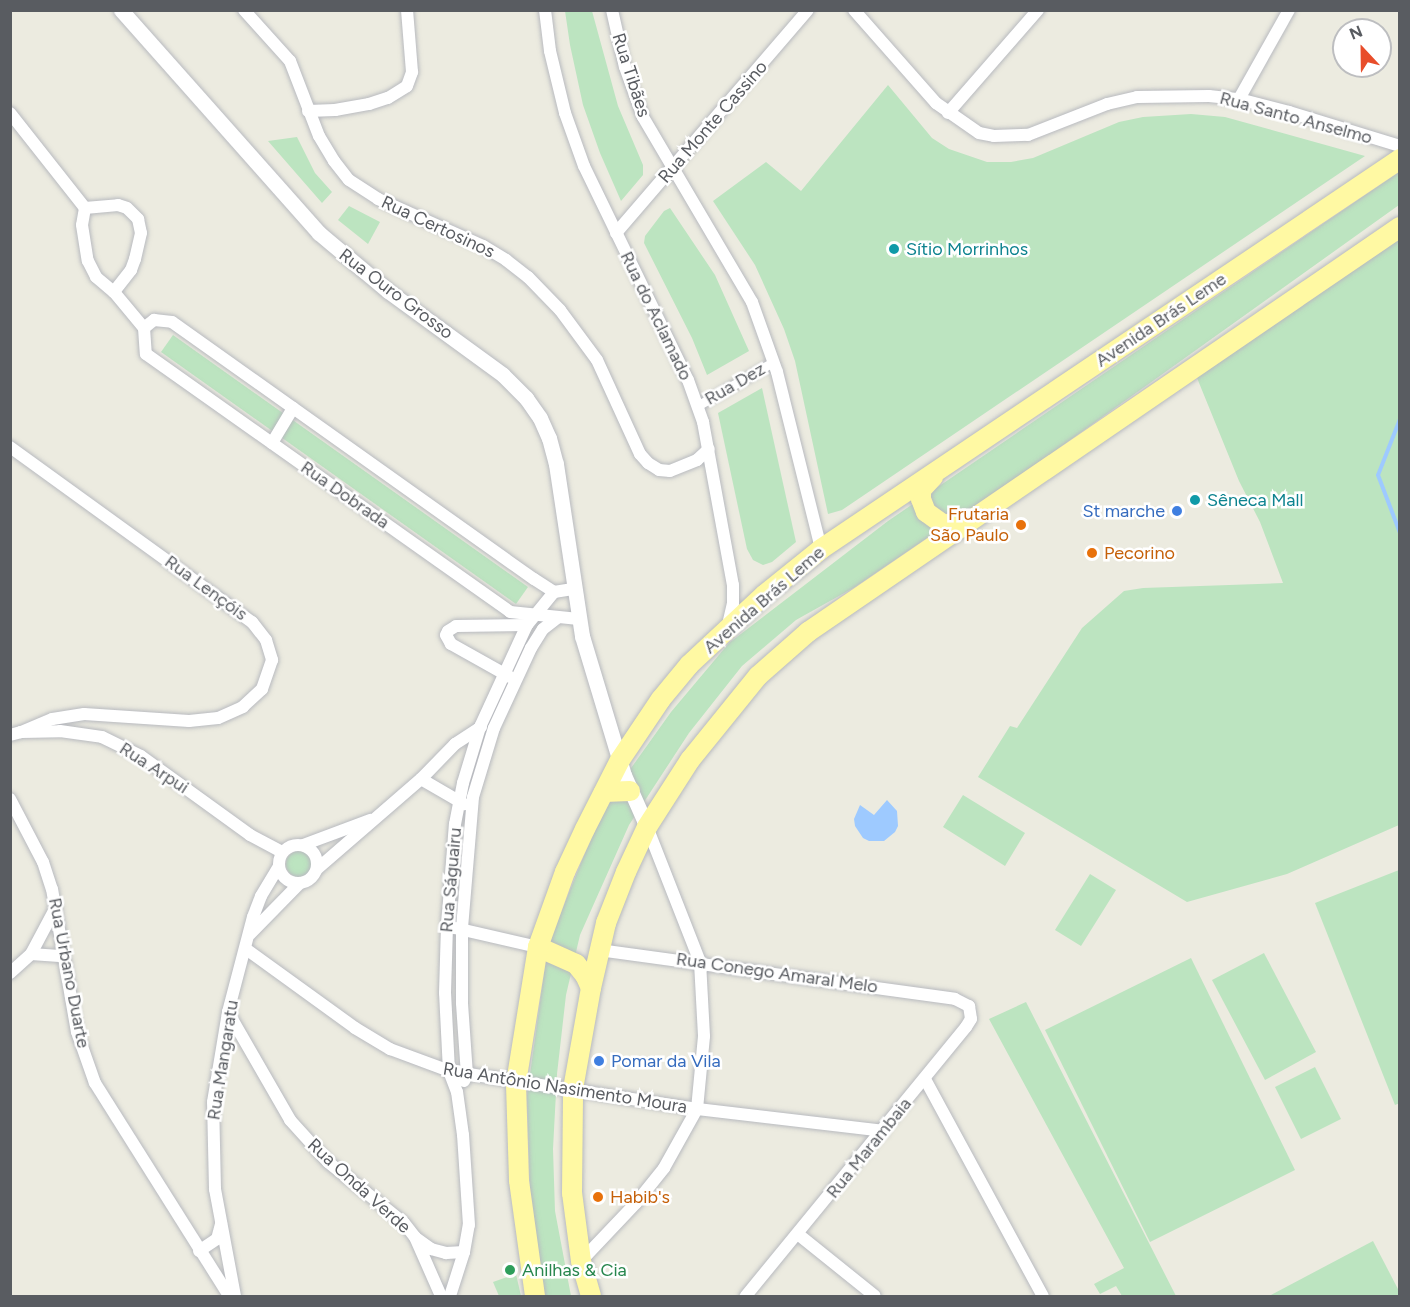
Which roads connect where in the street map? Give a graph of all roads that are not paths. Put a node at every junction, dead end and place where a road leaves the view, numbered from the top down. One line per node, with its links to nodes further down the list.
1 (121, 10): 31 (street, Rua Ouro Grosso)
2 (244, 10): 11 (street, Rua Certosinos)
3 (407, 10): 11 (street)
4 (545, 10): 19 (street, Rua do Aclamado)
5 (612, 10): 16 (street, Rua Tibães)
6 (808, 10): 16 (street, Rua Monte Cassino)
7 (854, 10): 13 (street, Rua Santo Anselmo)
8 (1038, 10): 13 (street)
9 (1289, 10): 10 (street)
10 (1239, 99): 13 (street, Rua Santo Anselmo); 14 (street, Rua Santo Anselmo)
11 (308, 111): 27 (street, Rua Certosinos)
12 (10, 113): 17 (street)
13 (948, 113)
14 (1400, 146)
15 (1400, 159): 28 (main road, Avenida Brás Leme)
16 (673, 169): 19 (street, Rua Monte Cassino); 22 (street, Rua Tibães)
17 (85, 208): 20 (street, Rua Dobrada); 20 (street)
18 (1400, 227): 29 (main road)
19 (616, 233): 23 (street, Rua do Aclamado)
20 (114, 292): 21 (street, Rua Dobrada)
21 (144, 328): 24 (street); 25 (street, Rua Dobrada)
22 (773, 362): 23 (street, Rua Dez); 30 (street, Rua Tibães)
23 (697, 406): 27 (street, Rua do Aclamado)
24 (293, 408): 25 (street); 32 (street)
25 (272, 443): 33 (street, Rua Dobrada)
26 (10, 447): 42 (street, Rua Lençóis)
27 (709, 449): 37 (street, Rua do Aclamado)
28 (935, 472): 29 (main road); 30 (main road, Avenida Brás Leme)
29 (969, 519): 50 (main road)
30 (821, 549): 37 (main road, Avenida Brás Leme)
31 (573, 588): 32 (street); 35 (street, Rua Ouro Grosso)
32 (554, 592): 33 (street, Rua Ságuairu)
33 (535, 614): 34 (street, Rua Dobrada); 36 (street, Rua Ságuairu)
34 (557, 618): 35 (street, Rua Dobrada); 39 (street, Rua Ságuairu)
35 (579, 619): 43 (street, Rua Ouro Grosso)
36 (527, 625): 38 (street, Rua Ságuairu); 38 (street)
37 (727, 630): 43 (main road, Avenida Brás Leme)
38 (504, 674): 39 (street); 40 (street, Rua Ságuairu)
39 (516, 681): 41 (street, Rua Ságuairu)
40 (480, 727): 41 (street); 44 (street); 48 (street, Rua Ságuairu)
41 (494, 728): 48 (street, Rua Ságuairu)
42 (16, 734): 52 (street, Rua Arpui)
43 (620, 760): 45 (street, Rua Ouro Grosso); 46 (main road, Avenida Brás Leme)
44 (421, 779): 48 (street); 49 (street)
45 (630, 791): 46 (main road); 50 (street, Rua Ouro Grosso)
46 (604, 792): 60 (main road, Avenida Brás Leme)
47 (10, 800): 56 (street, Rua Urbano Duarte)
48 (465, 804): 57 (street, Rua Ságuairu); 58 (street, Rua Ságuairu)
49 (376, 817): 51 (street); 54 (street)
50 (647, 827): 62 (main road); 65 (street)
51 (303, 845): 52 (street); 54 (street)
52 (282, 852): 53 (street)
53 (279, 866): 55 (street); 59 (street, Rua Mangaratu)
54 (317, 869): 55 (street)
55 (300, 883): 59 (street, Rua Mangaratu)
56 (56, 907): 63 (street); 64 (street, Rua Urbano Duarte)
57 (447, 927): 58 (street); 70 (street, Rua Ságuairu)
58 (462, 928): 60 (street); 71 (street, Rua Ságuairu)
59 (250, 934): 61 (street, Rua Mangaratu)
60 (538, 947): 67 (main road); 73 (main road, Avenida Brás Leme)
61 (246, 949): 69 (street, Rua Mangaratu); 70 (street, Rua Antônio Nasimento Moura)
62 (599, 950): 65 (street, Rua Conego Amaral Melo); 67 (main road)
63 (31, 954): 64 (street); 66 (street)
64 (63, 956): 81 (street, Rua Urbano Duarte)
65 (700, 962): 68 (street, Rua Conego Amaral Melo); 76 (street)
66 (10, 973)
67 (591, 988): 74 (main road)
68 (955, 999): 72 (street, Rua Marambaia)
69 (228, 1012): 78 (street, Rua Mangaratu); 80 (street, Rua Onda Verde)
70 (449, 1071): 71 (street, Rua Antônio Nasimento Moura); 75 (street, Rua Ságuairu)
71 (467, 1075): 73 (street, Rua Antônio Nasimento Moura); 75 (street)
72 (925, 1079): 77 (street, Rua Marambaia); 92 (street)
73 (516, 1083): 74 (street, Rua Antônio Nasimento Moura); 88 (main road, Avenida Brás Leme)
74 (573, 1089): 76 (street, Rua Antônio Nasimento Moura); 83 (main road)
75 (457, 1092): 82 (street, Rua Ságuairu)
76 (697, 1109): 77 (street, Rua Antônio Nasimento Moura); 83 (street)
77 (883, 1131): 79 (street, Rua Marambaia)
78 (221, 1223): 81 (street); 85 (street, Rua Mangaratu)
79 (799, 1235): 90 (street, Rua Marambaia); 91 (street)
80 (415, 1238): 82 (street, Rua Onda Verde); 86 (street, Rua Onda Verde)
81 (199, 1251): 84 (street, Rua Urbano Duarte)
82 (464, 1252): 87 (street, Rua Ságuairu)
83 (581, 1261): 89 (main road)
84 (229, 1296)
85 (235, 1296)
86 (441, 1296)
87 (450, 1296)
88 (535, 1296)
89 (591, 1296)
90 (746, 1296)
91 (875, 1296)
92 (1043, 1296)

